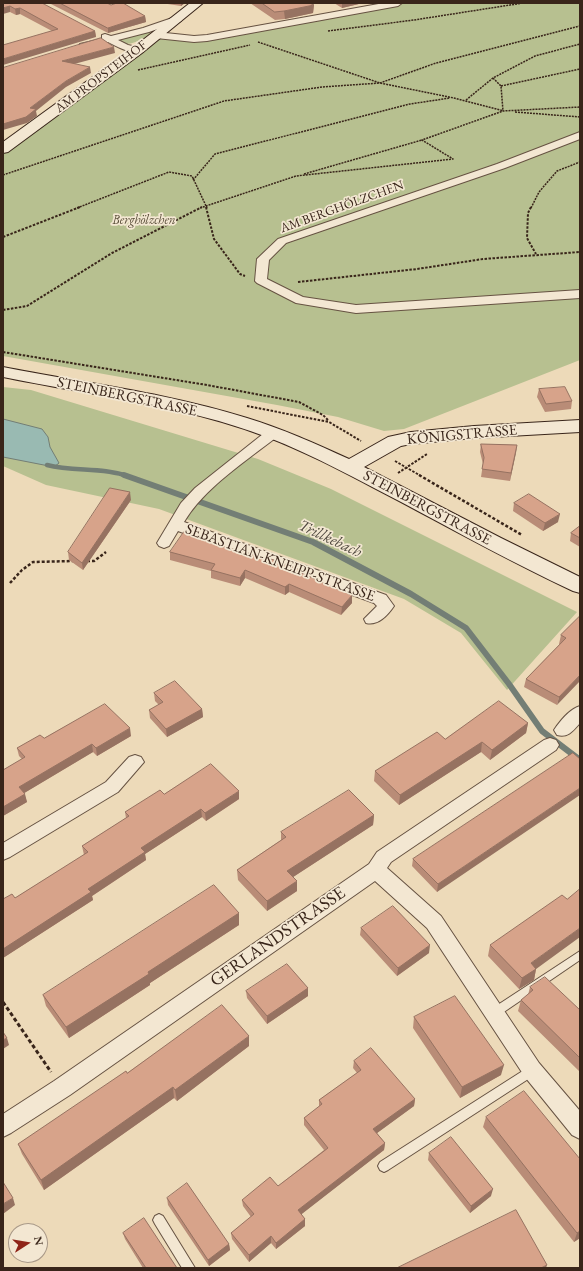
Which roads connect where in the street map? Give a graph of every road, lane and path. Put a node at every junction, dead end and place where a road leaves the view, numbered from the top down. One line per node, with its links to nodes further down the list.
1 (197, 3): 4 (street, AM PROPSTEIHOF)
2 (398, 3): 8 (street)
3 (523, 3): 7 (path)
4 (178, 19): 9 (street, AM PROPSTEIHOF); 10 (street)
5 (580, 26): 19 (path)
6 (94, 31): 10 (street)
7 (327, 31)
8 (236, 32): 9 (street); 12 (path)
9 (156, 35): 15 (street, AM PROPSTEIHOF)
10 (107, 38): 14 (street); 15 (street)
11 (267, 42): 12 (path)
12 (259, 43): 17 (path); 19 (path)
13 (580, 44): 18 (path)
14 (78, 47)
15 (138, 50): 28 (street, AM PROPSTEIHOF)
16 (580, 69): 20 (path)
17 (136, 70)
18 (493, 78): 20 (path); 22 (path)
19 (380, 83): 21 (path); 30 (path)
20 (501, 86): 24 (path)
21 (454, 98): 22 (path); 32 (path)
22 (466, 100): 24 (path)
23 (580, 107): 24 (path)
24 (503, 111): 25 (path); 27 (path)
25 (580, 117)
26 (580, 135): 37 (street, AM BERGHÖLZCHEN)
27 (422, 140): 31 (path); 31 (path)
28 (3, 149)
29 (580, 162): 36 (path)
30 (3, 175)
31 (296, 176): 33 (path)
32 (193, 180): 33 (path); 34 (path)
33 (206, 205): 37 (path); 39 (path)
34 (3, 237)
35 (580, 252): 36 (path)
36 (536, 254): 37 (path)
37 (266, 283): 38 (street)
38 (580, 294)
39 (3, 310)
40 (3, 352): 44 (path)
41 (3, 372): 43 (street, STEINBERGSTRASSE)
42 (580, 426): 44 (street, KÖNIGSTRASSE)
43 (273, 433): 45 (street, STEINBERGSTRASSE); 46 (street)
44 (377, 450): 45 (street, KÖNIGSTRASSE); 47 (path)
45 (350, 467): 53 (street, STEINBERGSTRASSE)
46 (176, 525): 48 (street); 54 (street, SEBASTIAN-KNEIPP-STRASSE)
47 (526, 538)
48 (164, 543)
49 (106, 552): 51 (path)
50 (79, 561): 52 (path)
51 (86, 561)
52 (10, 583)
53 (580, 586)
54 (372, 620)
55 (578, 717): 56 (street)
56 (563, 730)
57 (550, 745): 60 (street, GERLANDSTRASSE)
58 (135, 762): 59 (street)
59 (3, 852)
60 (376, 870): 63 (street); 65 (street, GERLANDSTRASSE)
61 (580, 955): 63 (lane)
62 (3, 1002): 65 (path)
63 (493, 1014): 64 (street)
64 (532, 1070): 67 (street); 68 (lane)
65 (62, 1088): 66 (street, GERLANDSTRASSE)
66 (3, 1126)
67 (580, 1128)
68 (384, 1166)
69 (159, 1220): 70 (lane)
70 (189, 1268)

